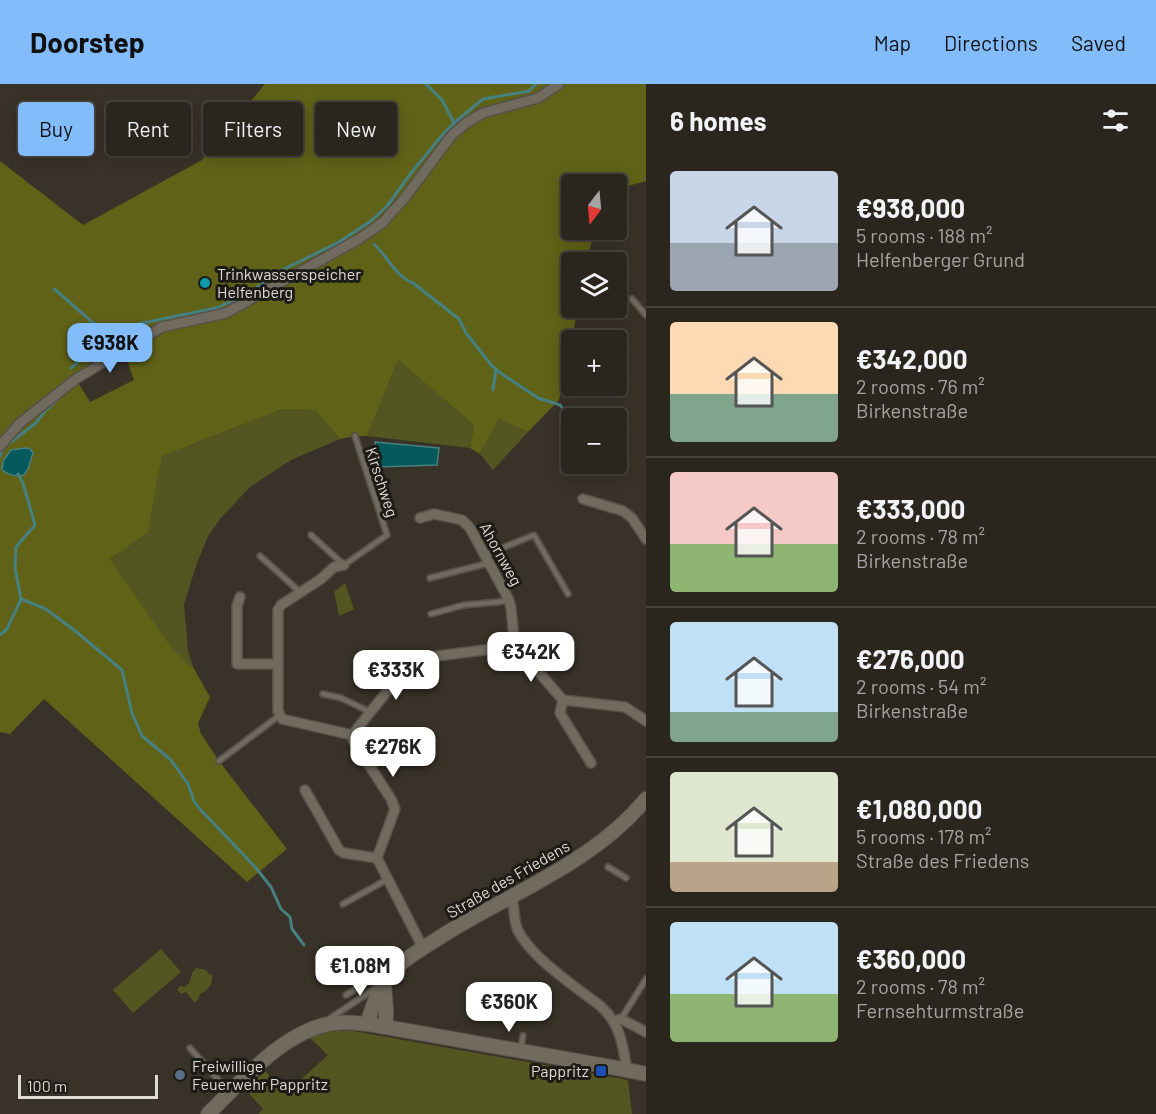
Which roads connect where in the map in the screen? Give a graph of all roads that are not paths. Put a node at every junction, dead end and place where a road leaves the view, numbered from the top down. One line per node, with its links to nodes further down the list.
1 (559, 84): 5 (street)
2 (632, 299): 3 (lane)
3 (646, 315)
4 (355, 436): 12 (lane, Kirschweg)
5 (0, 446)
6 (583, 498): 9 (street)
7 (420, 518): 11 (street, Ahornweg)
8 (311, 535): 12 (lane)
9 (646, 538)
10 (260, 555): 14 (lane)
11 (487, 559): 13 (lane); 15 (lane); 17 (street, Ahornweg)
12 (344, 565): 14 (street)
13 (430, 578)
14 (300, 592): 20 (street)
15 (568, 594)
16 (240, 597): 20 (street)
17 (509, 600): 18 (lane); 19 (street, Ahornweg)
18 (431, 614)
19 (515, 648): 22 (street); 23 (street)
20 (278, 664): 24 (street)
21 (323, 694): 23 (lane)
22 (563, 700): 25 (street); 28 (street)
23 (370, 712): 26 (street)
24 (280, 715): 26 (street); 27 (lane)
25 (646, 721)
26 (352, 735): 31 (street)
27 (219, 761)
28 (591, 763)
29 (305, 790): 31 (street)
30 (646, 799): 35 (street, Straße des Friedens)
31 (377, 858): 34 (street)
32 (608, 867): 33 (lane)
33 (626, 878)
34 (388, 879): 36 (lane); 37 (street)
35 (511, 896): 37 (street, Straße des Friedens); 41 (street)
36 (343, 904)
37 (423, 948): 39 (street, Straße des Friedens)
38 (646, 979): 41 (lane)
39 (385, 980): 40 (lane); 42 (street, Straße des Friedens); 43 (lane); 44 (street)
40 (346, 996)
41 (617, 1020): 45 (street); 49 (street)
42 (367, 1024): 43 (street); 44 (street)
43 (324, 1025): 51 (street)
44 (386, 1027): 48 (street)
45 (646, 1032)
46 (523, 1036): 48 (lane)
47 (190, 1048): 51 (lane)
48 (520, 1051): 49 (street)
49 (627, 1070): 50 (street)
50 (646, 1074)
51 (230, 1093): 52 (street)
52 (208, 1114)

